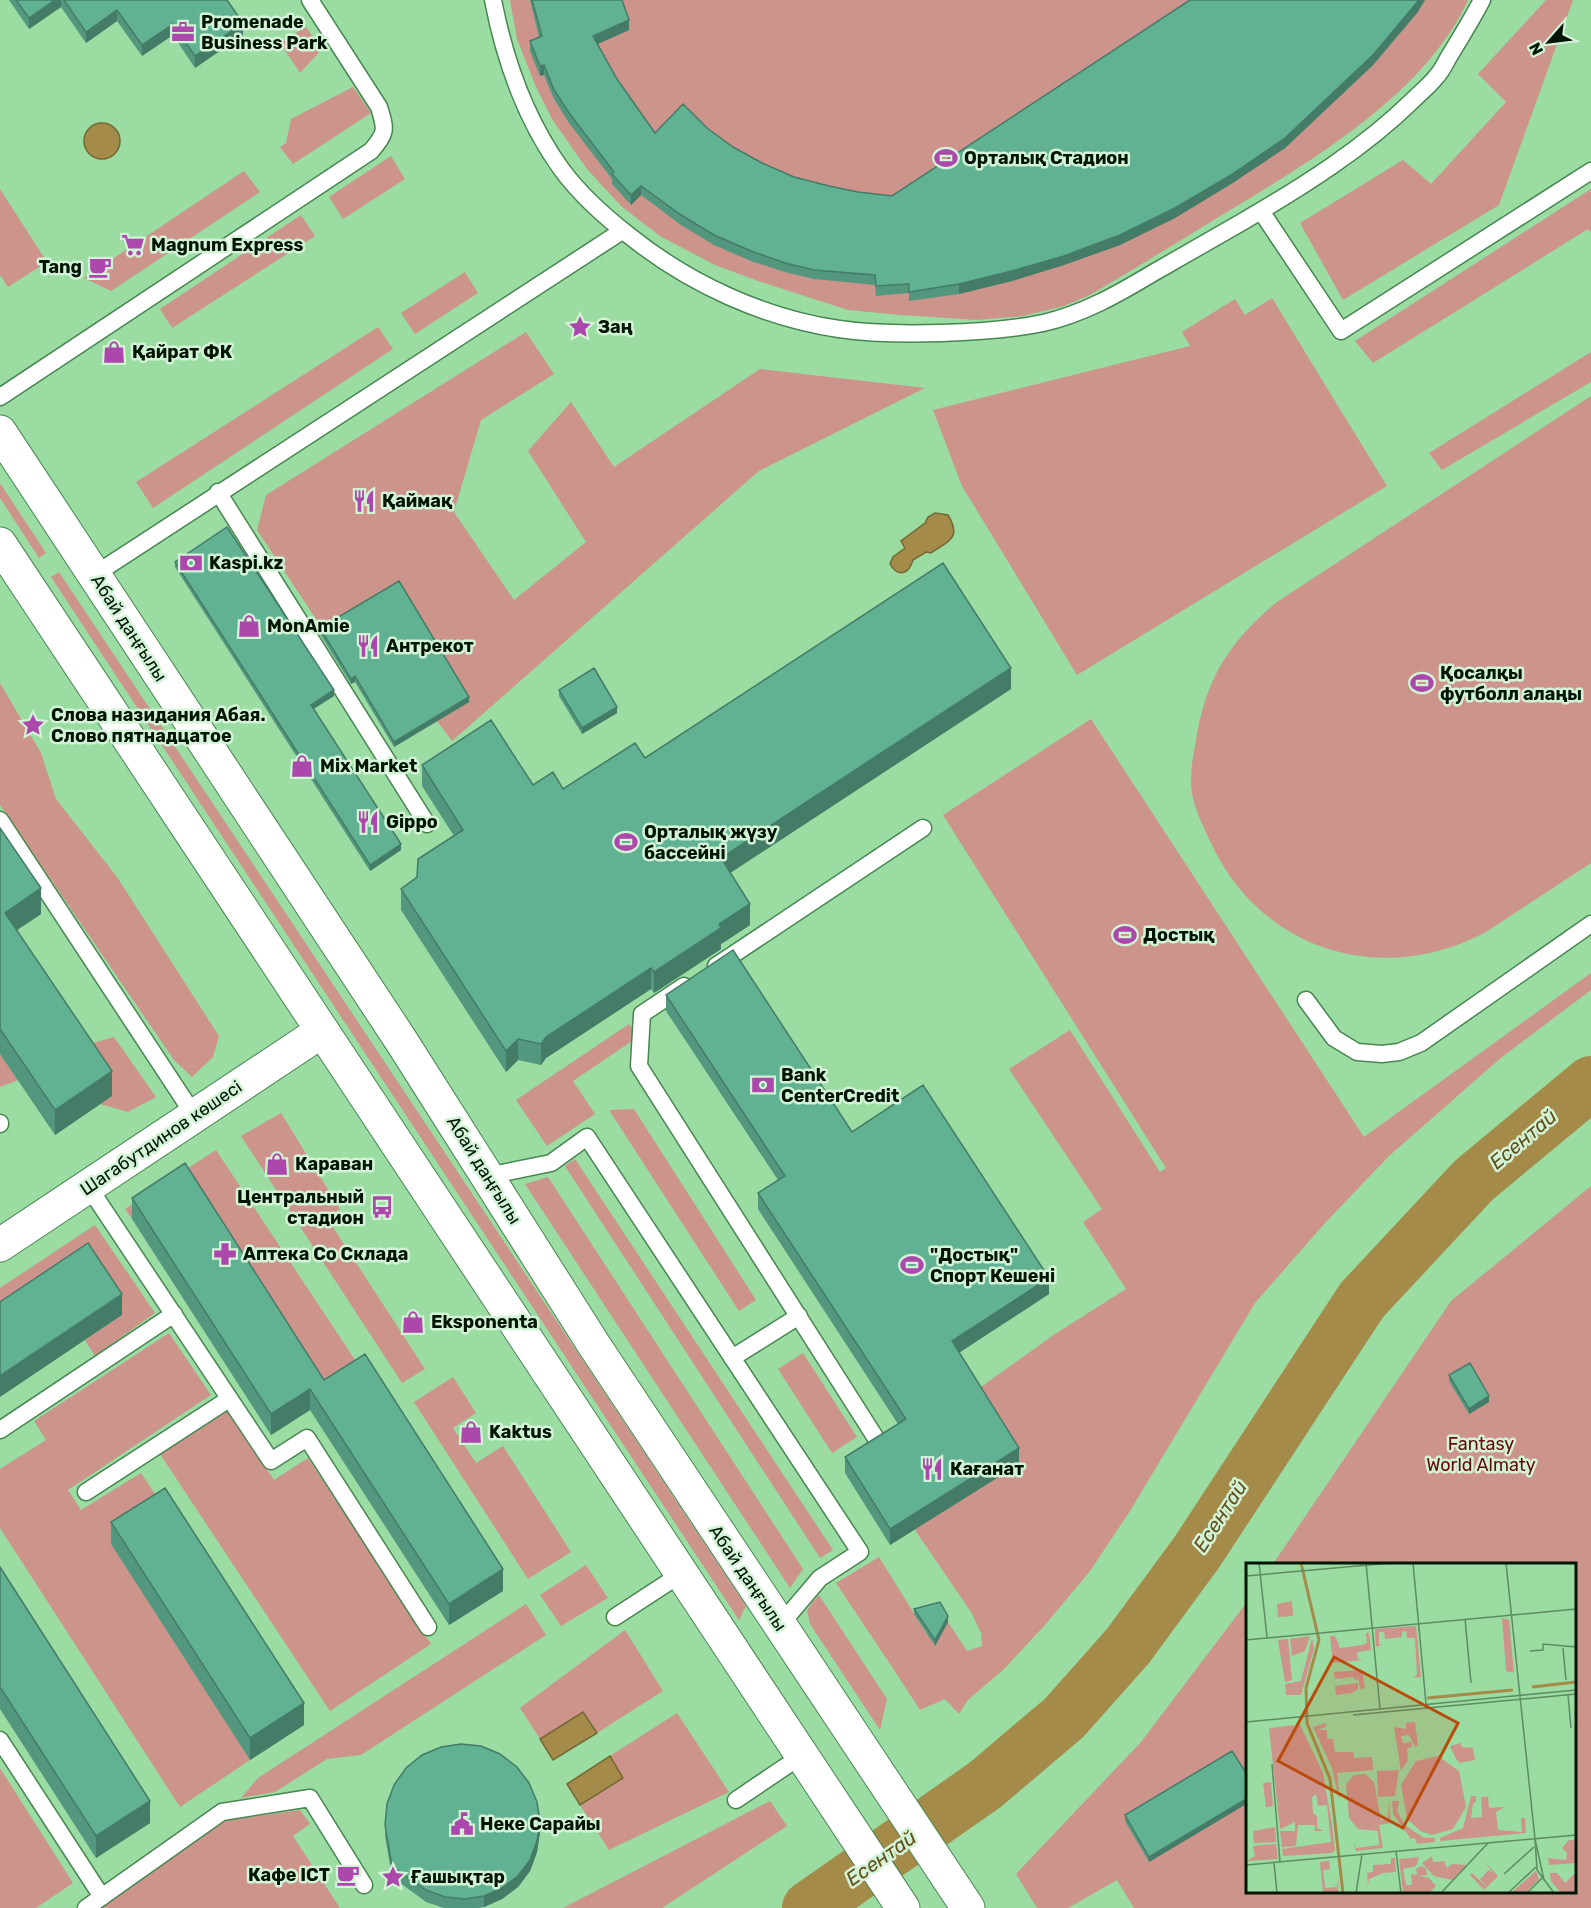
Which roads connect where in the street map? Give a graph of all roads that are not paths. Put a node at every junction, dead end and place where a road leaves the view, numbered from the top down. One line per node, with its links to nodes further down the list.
1 (310, 0): 7 (lane)
2 (494, 0): 6 (lane)
3 (1482, 0): 5 (lane)
4 (1591, 171): 5 (lane)
5 (1261, 211): 6 (lane)
6 (622, 231): 9 (lane)
7 (0, 397)
8 (0, 432): 11 (main road, Абай даңғылы)
9 (218, 492): 11 (lane); 13 (lane)
10 (0, 544): 17 (main road)
11 (94, 575): 19 (main road, Абай даңғылы)
12 (0, 820): 18 (lane)
13 (427, 824)
14 (923, 828): 23 (lane)
15 (1591, 924): 16 (lane)
16 (1306, 1000)
17 (322, 1031): 18 (main road, Шагабутдинов көшесі); 29 (main road)
18 (194, 1115): 20 (main road, Шагабутдинов көшесі)
19 (487, 1176): 24 (lane); 31 (main road, Абай даңғылы)
20 (88, 1186): 21 (main road, Шагабутдинов көшесі); 22 (lane)
21 (0, 1245)
22 (174, 1314): 25 (lane); 26 (lane)
23 (799, 1316): 24 (lane); 27 (lane)
24 (732, 1358): 31 (lane)
25 (229, 1399): 28 (lane); 32 (lane)
26 (0, 1430)
27 (877, 1440)
28 (86, 1492)
29 (681, 1574): 30 (lane); 34 (main road)
30 (615, 1617)
31 (780, 1625): 40 (main road, Абай даңғылы)
32 (428, 1627)
33 (0, 1740): 37 (lane)
34 (801, 1756): 35 (lane); 39 (main road)
35 (736, 1800)
36 (364, 1885): 37 (lane)
37 (102, 1897): 38 (lane)
38 (87, 1908)
39 (903, 1908)
40 (968, 1908)

